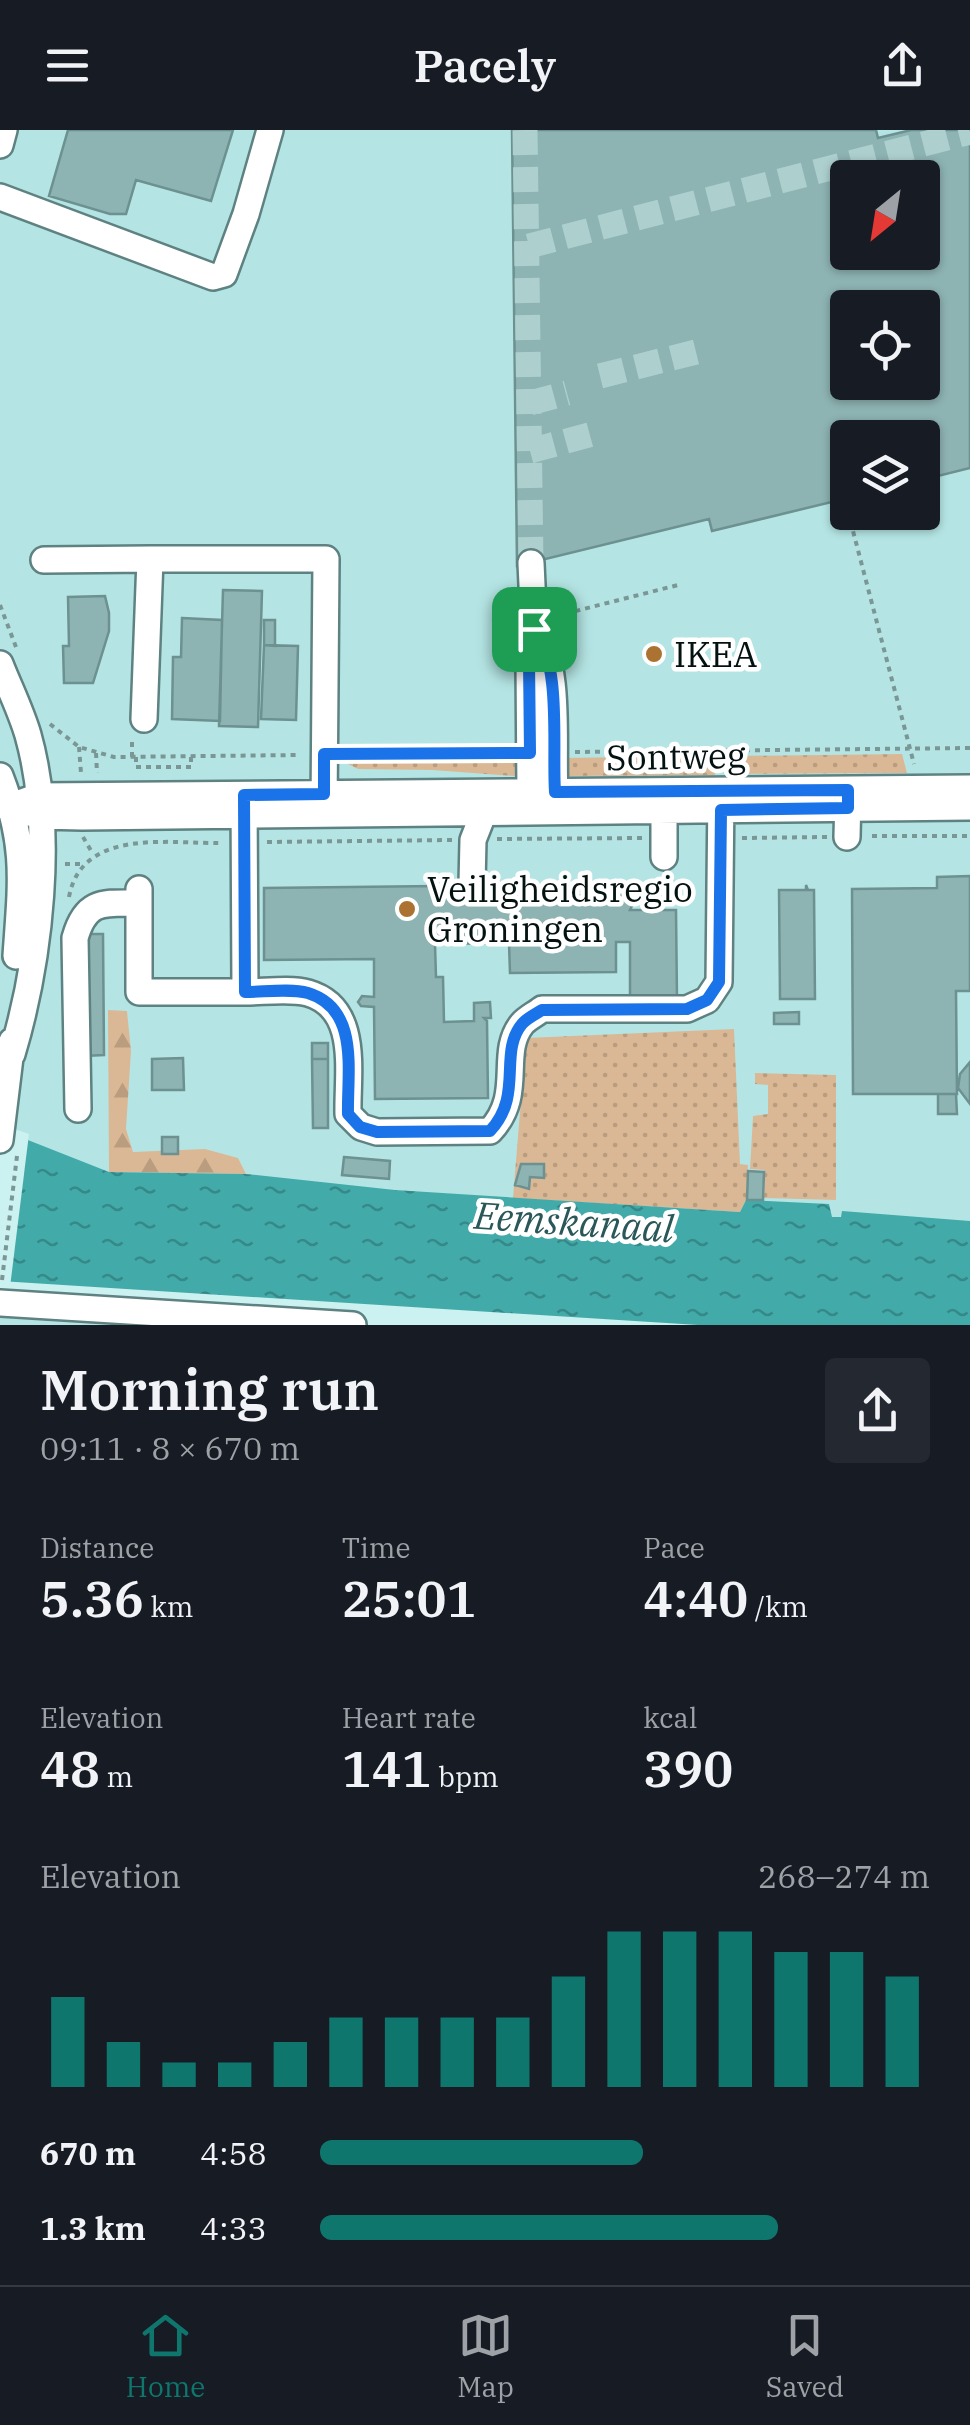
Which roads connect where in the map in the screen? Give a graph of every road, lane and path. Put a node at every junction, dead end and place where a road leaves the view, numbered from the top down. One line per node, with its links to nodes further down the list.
1 (4, 130): 3 (street)
2 (270, 130): 4 (street)
3 (0, 145)
4 (0, 197)
5 (853, 530): 16 (path)
6 (150, 559): 7 (street); 13 (street); 18 (street)
7 (44, 560)
8 (531, 563): 11 (street)
9 (678, 585): 11 (path)
10 (492, 619): 11 (path)
11 (534, 624): 17 (street)
12 (0, 664): 32 (street)
13 (144, 719)
14 (79, 748): 20 (path, Sontweg)
15 (970, 748): 16 (path, Sontweg)
16 (910, 749): 17 (path, Sontweg); 21 (path)
17 (541, 753): 18 (path, Sontweg); 24 (street)
18 (324, 754): 19 (path, Sontweg); 29 (street)
19 (191, 756): 20 (path, Sontweg); 20 (path)
20 (136, 757)
21 (915, 767)
22 (0, 776): 31 (street)
23 (970, 788): 25 (street, Sontweg)
24 (543, 799): 27 (street, Sontweg); 28 (street, Sontweg); 34 (street, Sontweg)
25 (848, 799): 26 (street, Sontweg); 33 (street, Sontweg); 35 (street)
26 (721, 800): 27 (street, Sontweg); 41 (street)
27 (664, 801): 38 (street)
28 (451, 803): 29 (street, Sontweg); 34 (street, Sontweg); 36 (street)
29 (324, 804): 30 (street, Sontweg)
30 (244, 805): 32 (street, Sontweg); 37 (street)
31 (5, 806): 32 (street, Sontweg); 42 (street)
32 (40, 806): 42 (street)
33 (970, 807)
34 (484, 812): 36 (street)
35 (847, 837)
36 (473, 840): 37 (path); 38 (path); 40 (street)
37 (245, 843): 39 (path); 41 (street)
38 (664, 848)
39 (85, 864)
40 (472, 884)
41 (245, 992): 43 (street)
42 (12, 1054): 44 (street)
43 (78, 1109)
44 (9, 1142): 45 (path)
45 (1, 1292): 46 (street)
46 (353, 1325)

